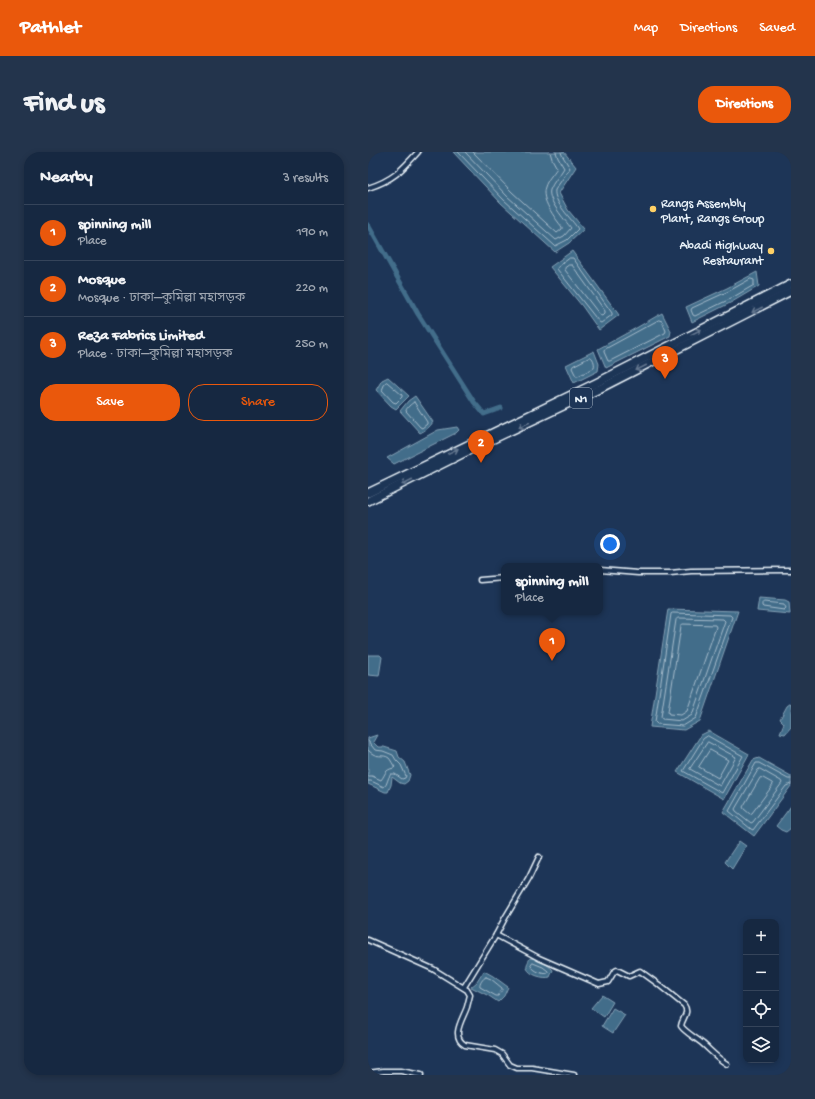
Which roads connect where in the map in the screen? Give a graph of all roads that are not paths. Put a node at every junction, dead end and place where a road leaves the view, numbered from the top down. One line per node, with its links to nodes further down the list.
1 (418, 152): 2 (street)
2 (368, 188)
3 (791, 284): 5 (highway, N1, one-way to 3)
4 (791, 291): 6 (highway, N1, one-way to 6)
5 (368, 492)
6 (368, 501)
7 (603, 570): 8 (street)
8 (791, 570)
9 (501, 578): 10 (street)
10 (480, 580)
11 (539, 857): 12 (street)
12 (496, 935): 14 (street); 15 (street)
13 (368, 940): 14 (street)
14 (464, 987): 18 (street)
15 (726, 1064)
16 (368, 1072): 17 (street)
17 (422, 1075)
18 (574, 1075)

